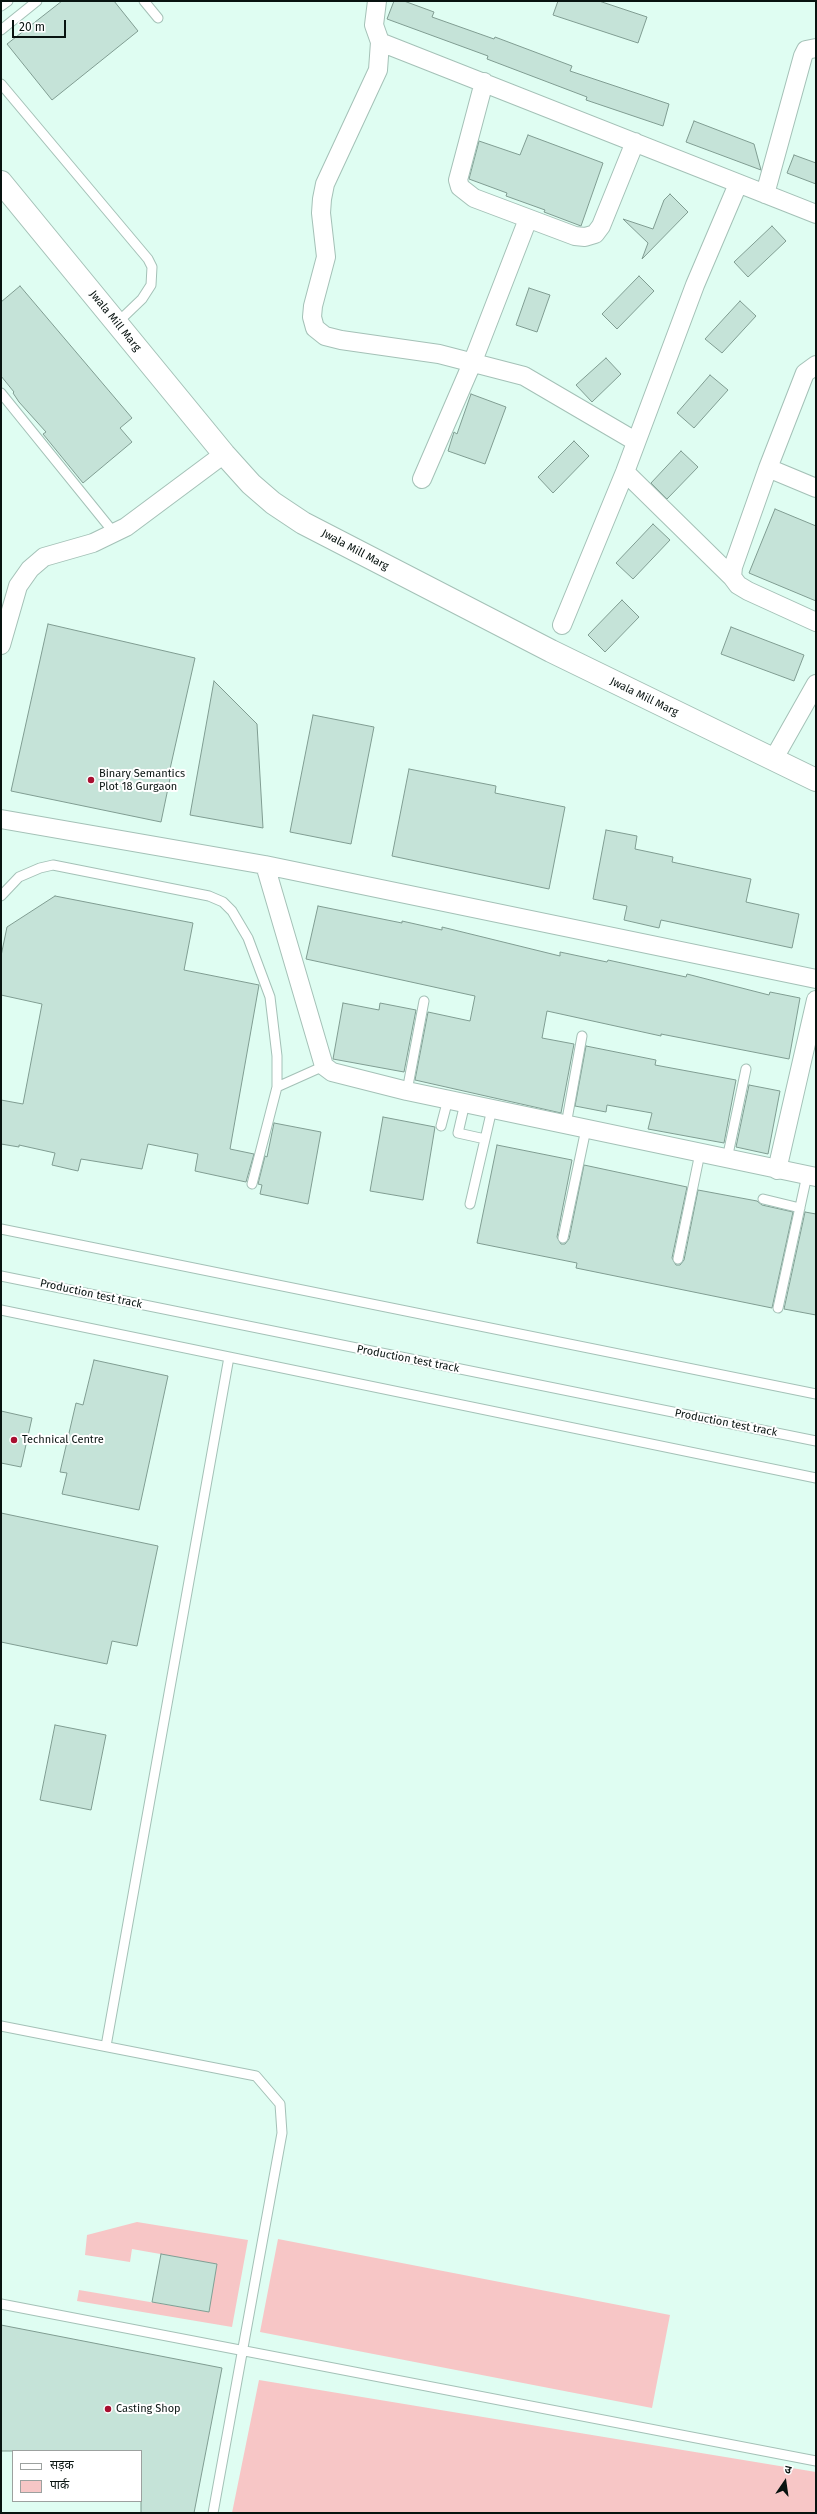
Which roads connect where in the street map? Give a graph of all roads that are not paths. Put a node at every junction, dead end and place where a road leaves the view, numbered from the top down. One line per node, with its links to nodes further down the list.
1 (8, 1): 5 (lane)
2 (37, 1): 7 (lane)
3 (144, 1): 6 (lane)
4 (378, 1): 8 (street)
5 (1, 6)
6 (158, 18)
7 (1, 30)
8 (380, 42): 10 (street); 19 (street)
9 (816, 48): 15 (street)
10 (484, 82): 12 (street); 17 (street)
11 (1, 84): 18 (lane)
12 (635, 142): 14 (street); 17 (street)
13 (1, 182): 18 (street, Jwala Mill Marg)
14 (738, 184): 15 (street); 22 (street)
15 (765, 194): 16 (street)
16 (816, 214)
17 (528, 219): 19 (street)
18 (117, 323): 23 (street, Jwala Mill Marg)
19 (473, 361): 22 (street); 26 (street)
20 (816, 365): 24 (street)
21 (1, 393): 28 (lane)
22 (635, 441): 25 (street)
23 (224, 454): 28 (street); 34 (street, Jwala Mill Marg)
24 (768, 468): 27 (street); 29 (street)
25 (624, 472): 29 (street); 31 (street)
26 (422, 479)
27 (816, 488)
28 (115, 534): 32 (street)
29 (732, 577): 30 (street)
30 (816, 622)
31 (562, 625)
32 (2, 639)
33 (816, 684): 34 (street)
34 (773, 760): 35 (street, Jwala Mill Marg)
35 (816, 780)
36 (1, 819): 37 (street)
37 (265, 865): 39 (street); 43 (street)
38 (1, 896): 45 (lane)
39 (816, 979)
40 (816, 1000): 56 (street)
41 (424, 1001): 46 (lane)
42 (582, 1036): 50 (lane)
43 (324, 1066): 45 (lane); 46 (street)
44 (746, 1070): 55 (lane)
45 (277, 1087): 58 (lane)
46 (407, 1091): 47 (street)
47 (448, 1098): 48 (street); 51 (lane)
48 (465, 1103): 49 (street); 53 (lane)
49 (492, 1109): 50 (street); 53 (lane)
50 (566, 1125): 52 (street)
51 (441, 1126)
52 (586, 1129): 54 (street); 63 (lane)
53 (485, 1139): 60 (lane)
54 (700, 1153): 55 (street); 64 (lane)
55 (727, 1159): 56 (street)
56 (777, 1170): 57 (street)
57 (812, 1176): 61 (lane)
58 (252, 1184)
59 (763, 1200): 61 (lane)
60 (470, 1204)
61 (800, 1208): 66 (lane)
62 (1, 1229): 69 (lane)
63 (563, 1238)
64 (678, 1259)
65 (1, 1276): 70 (lane, Production test track)
66 (778, 1308)
67 (1, 1310): 68 (lane)
68 (229, 1357): 71 (lane); 73 (lane)
69 (816, 1394)
70 (816, 1441)
71 (816, 1478)
72 (1, 2026): 73 (lane)
73 (106, 2046): 75 (lane)
74 (1, 2304): 75 (lane)
75 (243, 2352): 76 (lane); 77 (lane)
76 (816, 2461)
77 (213, 2513)

